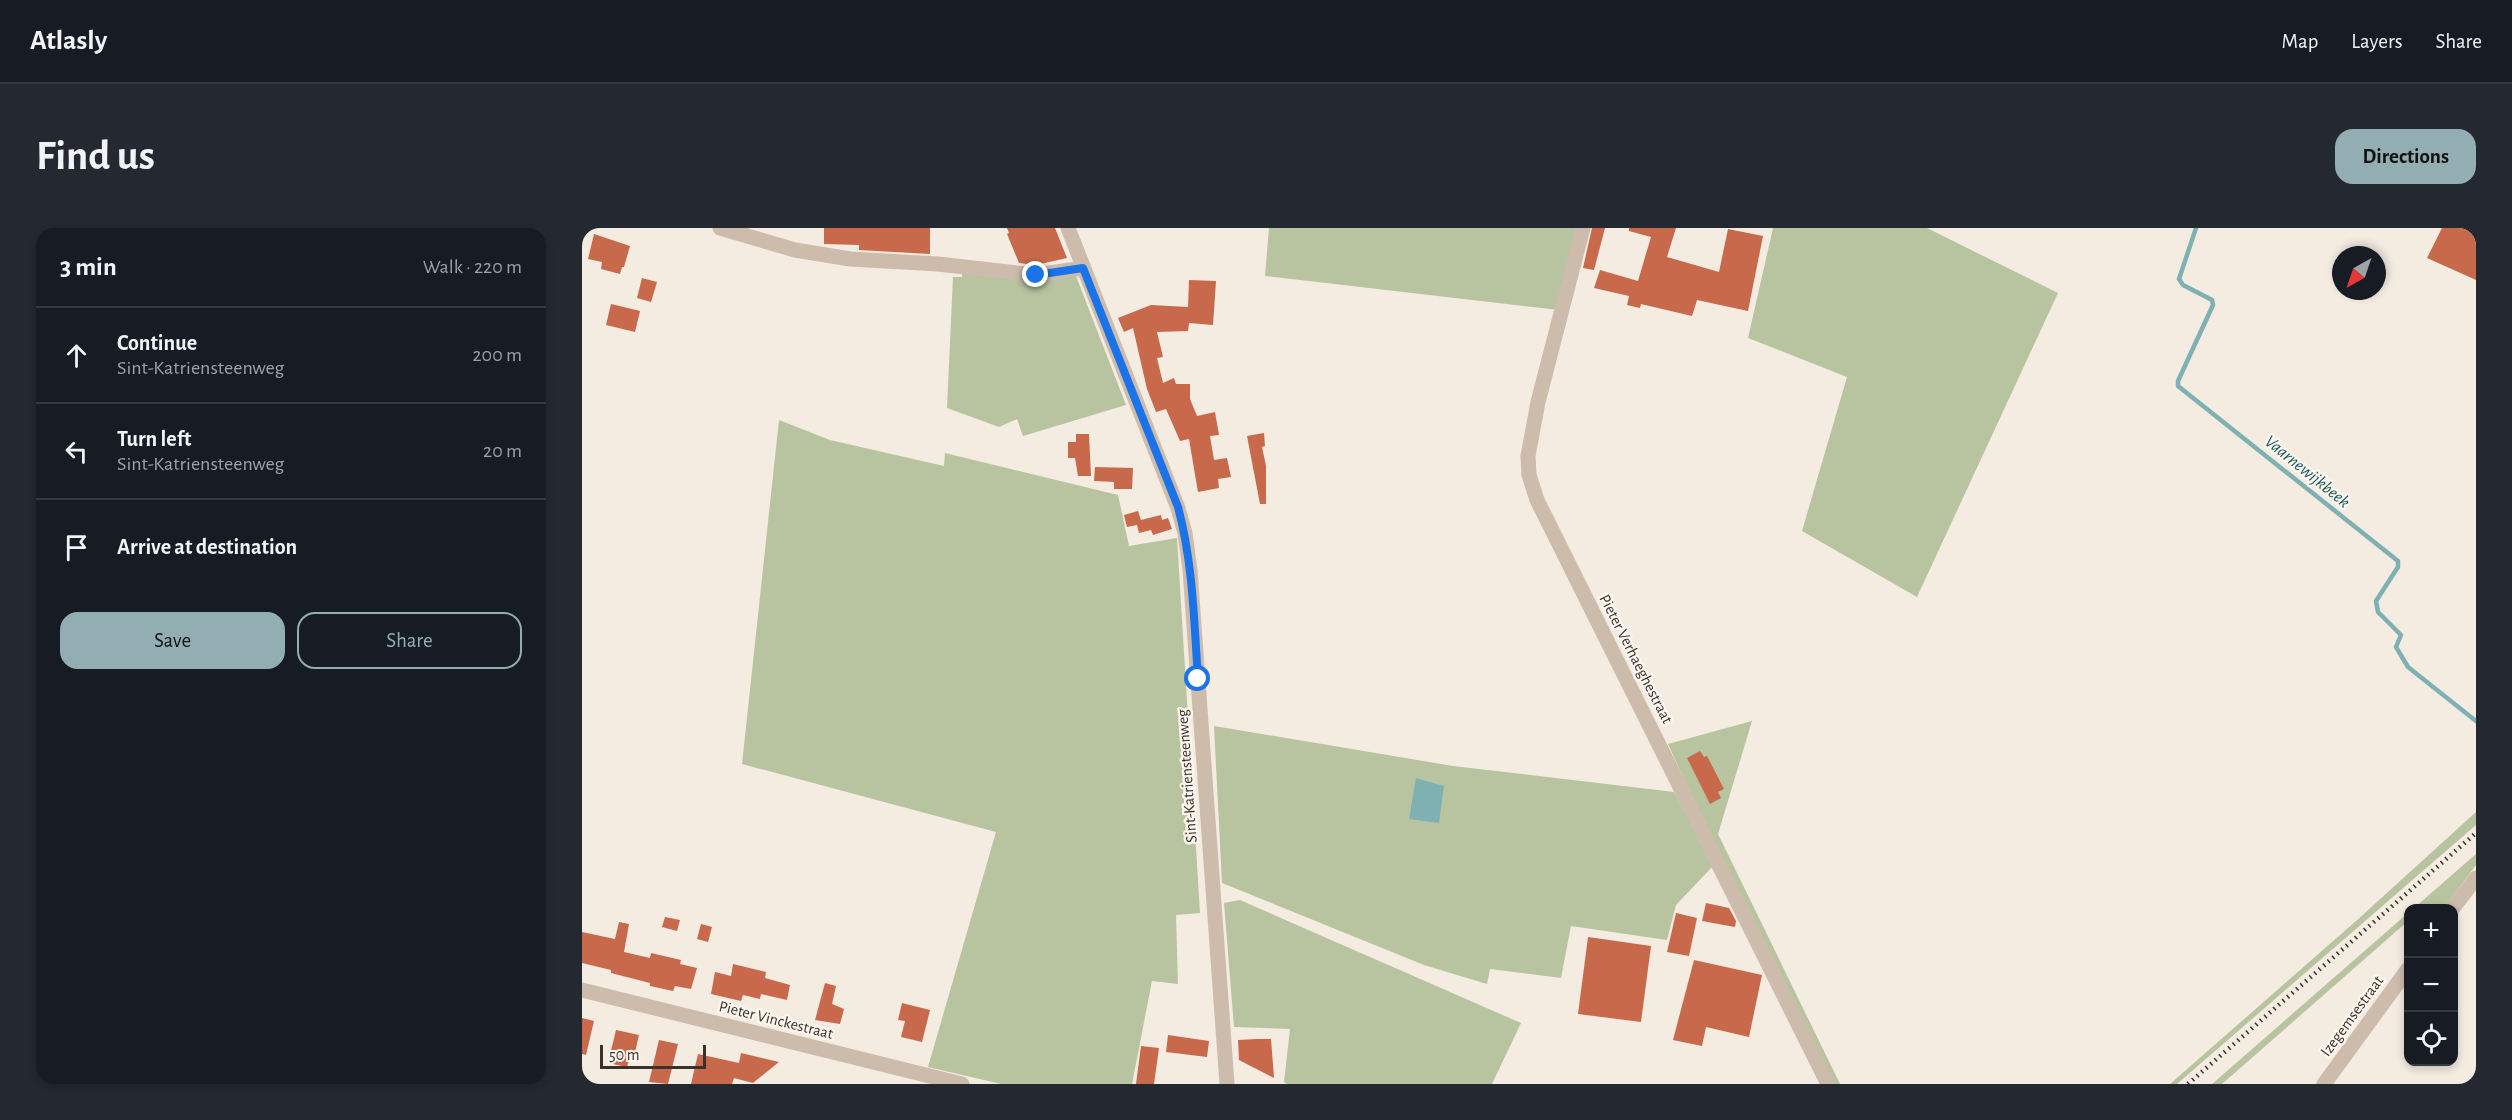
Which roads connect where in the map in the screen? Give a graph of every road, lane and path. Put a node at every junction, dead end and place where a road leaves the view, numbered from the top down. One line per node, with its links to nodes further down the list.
1 (720, 228): 4 (street)
2 (1068, 228): 4 (street, Sint-Katriensteenweg)
3 (1583, 228): 11 (street, Pieter Verhaeghestraat)
4 (1083, 268): 10 (street, Sint-Katriensteenweg)
5 (2476, 878): 6 (street)
6 (2457, 904)
7 (2404, 976): 12 (street, Izegemsestraat)
8 (582, 990): 9 (street, Pieter Vinckestraat)
9 (962, 1084)
10 (1227, 1084)
11 (1828, 1084)
12 (2324, 1084)

